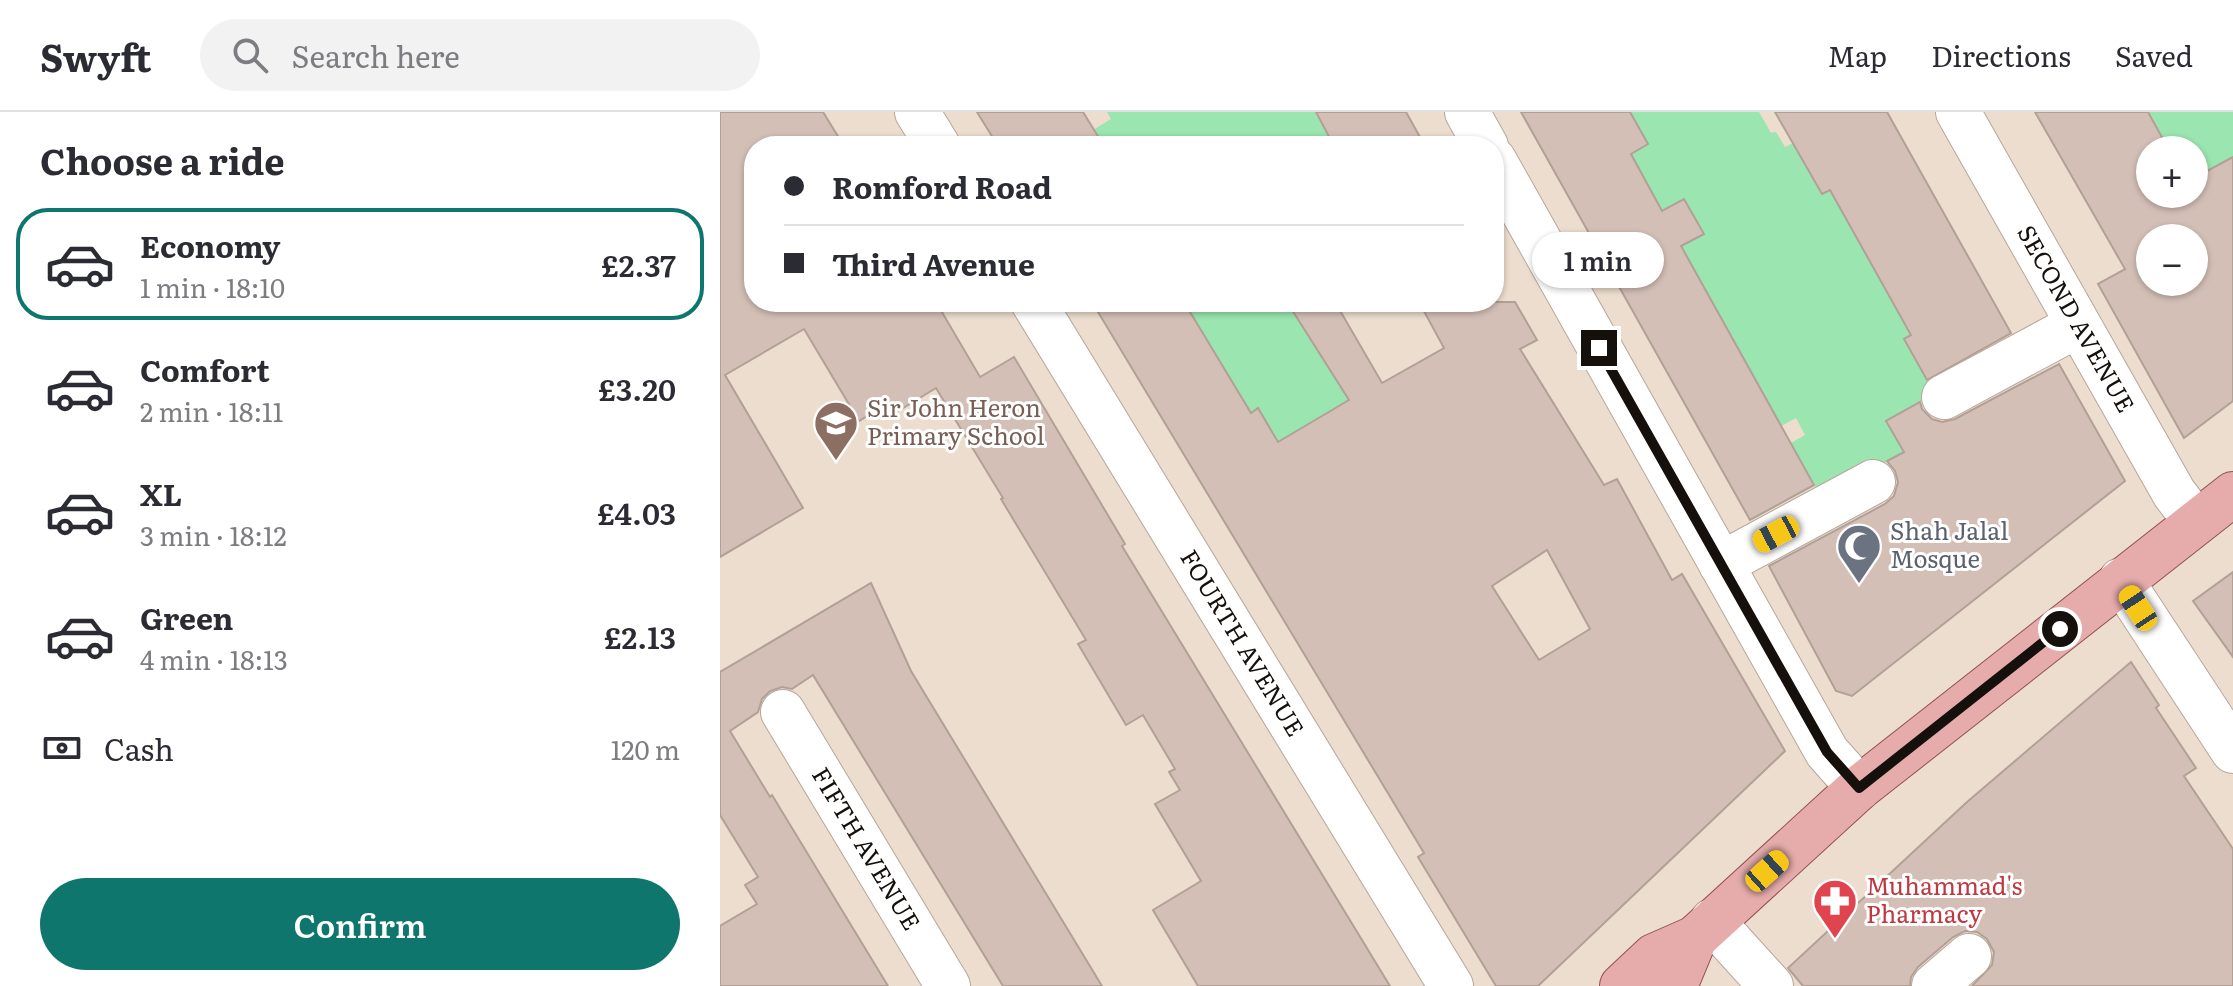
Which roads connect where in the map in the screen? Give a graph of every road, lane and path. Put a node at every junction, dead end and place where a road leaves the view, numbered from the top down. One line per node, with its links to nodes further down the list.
1 (917, 112): 4 (street)
2 (1467, 112): 5 (street)
3 (1958, 112): 8 (street, SECOND AVENUE)
4 (932, 136)
5 (1480, 136)
6 (1504, 178): 13 (street)
7 (1039, 312): 21 (street, FOURTH AVENUE)
8 (2078, 325): 9 (street); 12 (street, SECOND AVENUE)
9 (1944, 397)
10 (1873, 482): 13 (street)
11 (2233, 494): 12 (main road)
12 (2196, 522): 14 (main road)
13 (1721, 564): 17 (street)
14 (2121, 580): 16 (street); 17 (main road)
15 (783, 712): 20 (street, FIFTH AVENUE)
16 (2233, 751)
17 (1859, 788): 18 (main road)
18 (1703, 929): 22 (main road); 23 (main road); 24 (street)
19 (1969, 956): 25 (street)
20 (948, 986)
21 (1451, 986)
22 (1622, 986)
23 (1670, 986)
24 (1771, 986)
25 (1934, 986)

